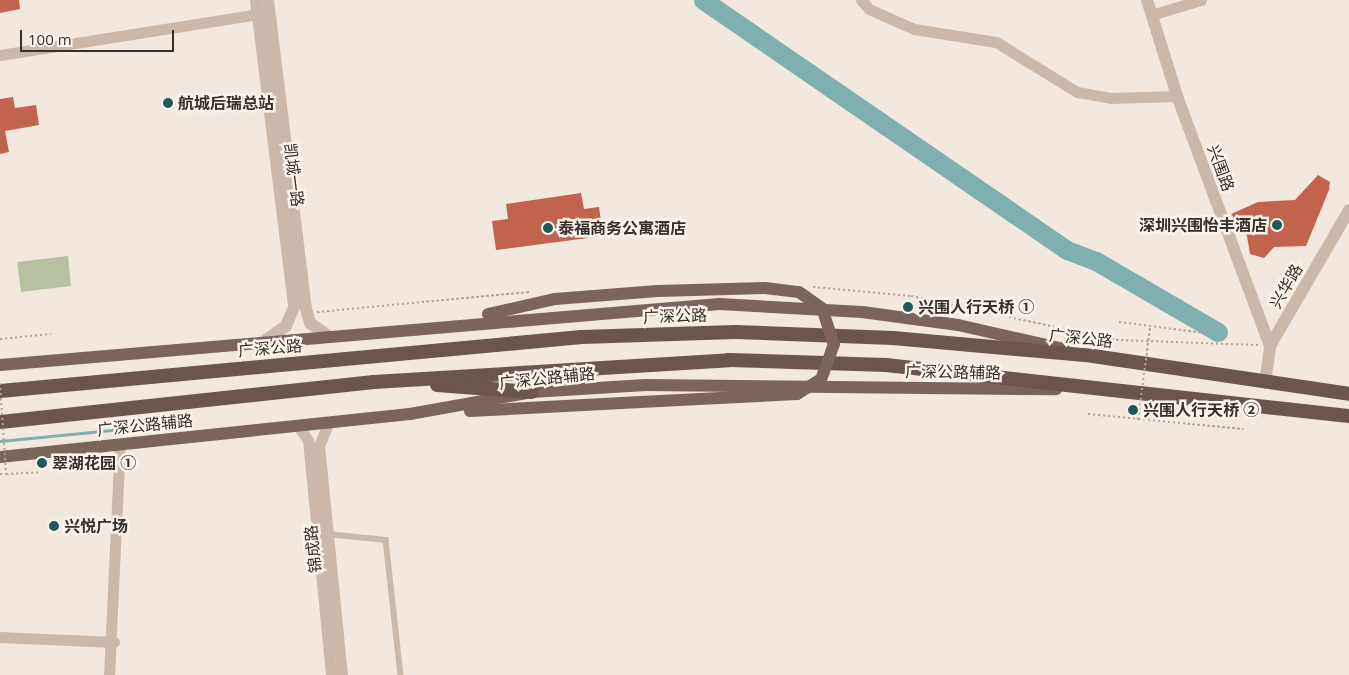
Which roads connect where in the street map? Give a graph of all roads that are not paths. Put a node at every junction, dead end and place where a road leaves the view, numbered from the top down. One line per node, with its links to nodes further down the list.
1 (256, 0): 5 (street, 凯城一路)
2 (861, 0): 8 (street)
3 (1146, 0): 6 (street, 兴围路)
4 (1201, 0): 6 (street)
5 (265, 9): 7 (street); 11 (street, 凯城一路); 12 (street, 凯城一路)
6 (1151, 15): 8 (street, 兴围路)
7 (0, 54)
8 (1177, 96): 13 (street, 兴围路)
9 (1349, 210): 13 (street, 兴华路)
10 (439, 325): 11 (main road); 14 (main road); 22 (main road, bridge)
11 (327, 335): 12 (main road)
12 (266, 340): 15 (main road)
13 (1270, 346): 17 (street, 兴华路)
14 (1093, 356): 17 (highway, 广深公路); 19 (highway, 广深公路)
15 (0, 365)
16 (374, 382): 18 (highway); 20 (highway); 24 (highway)
17 (1265, 383): 21 (highway, 广深公路)
18 (1100, 388): 20 (main road, 广深公路辅路); 23 (highway)
19 (0, 391)
20 (532, 392): 22 (main road, 广深公路辅路)
21 (1349, 394)
22 (410, 414): 25 (main road, 广深公路辅路)
23 (1349, 416)
24 (2, 422)
25 (329, 422): 26 (main road, 广深公路辅路); 29 (street, 锦成路)
26 (297, 426): 27 (main road, 广深公路辅路); 33 (street, 锦成路)
27 (120, 444): 28 (main road, 广深公路辅路); 31 (street)
28 (0, 457)
29 (328, 534): 34 (street, 锦成路); 35 (lane)
30 (0, 637): 31 (street)
31 (114, 642): 32 (street)
32 (110, 675)
33 (331, 675)
34 (342, 675)
35 (401, 675)

